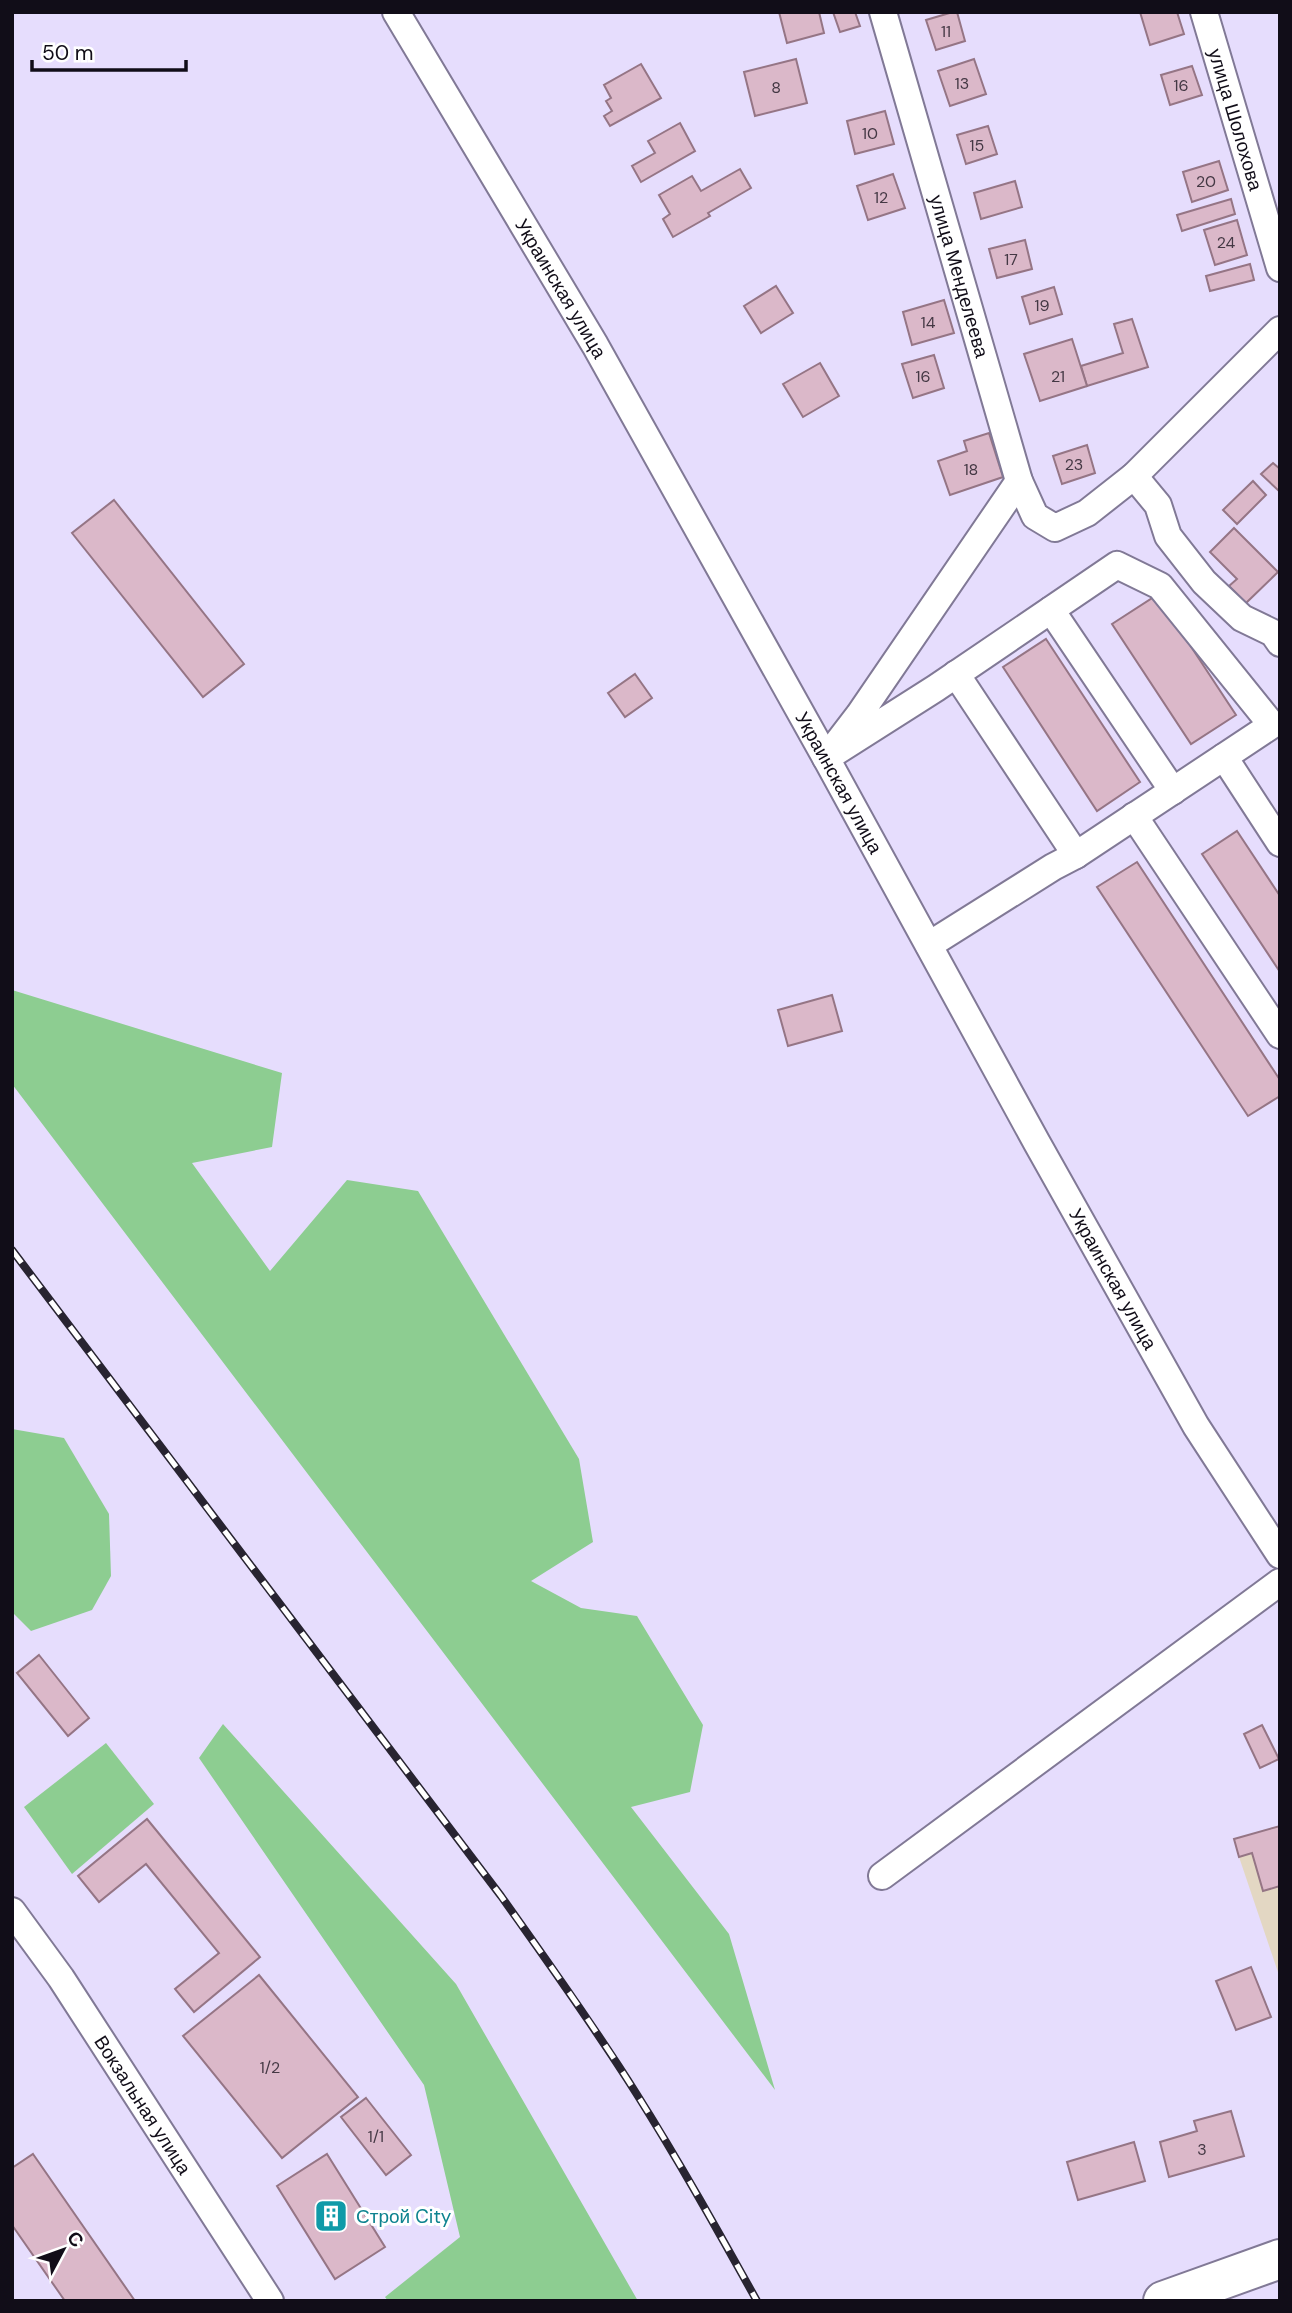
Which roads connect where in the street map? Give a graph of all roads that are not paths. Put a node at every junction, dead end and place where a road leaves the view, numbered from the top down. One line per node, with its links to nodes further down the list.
1 (396, 12): 12 (street, Украинская улица)
2 (883, 12): 7 (street, улица Менделеева)
3 (1205, 12): 4 (street, улица Шолохова)
4 (1280, 268)
5 (1280, 330): 6 (street)
6 (1134, 476): 7 (street, улица Менделеева); 9 (street)
7 (1019, 481): 12 (street)
8 (1051, 610): 10 (street); 11 (street); 13 (street)
9 (1280, 642)
10 (956, 674): 12 (street); 16 (street)
11 (1224, 757): 13 (street); 15 (street)
12 (826, 758): 17 (street, Украинская улица)
13 (1172, 791): 14 (street)
14 (1134, 816): 16 (street); 18 (street)
15 (1280, 843)
16 (1076, 855): 17 (street)
17 (929, 946): 19 (street, Украинская улица)
18 (1280, 1035)
19 (1279, 1551)
20 (1280, 1582): 21 (street)
21 (881, 1876)
22 (12, 1910): 24 (street, Вокзальная улица)
23 (1280, 2259): 25 (highway)
24 (270, 2301)
25 (1163, 2301)

